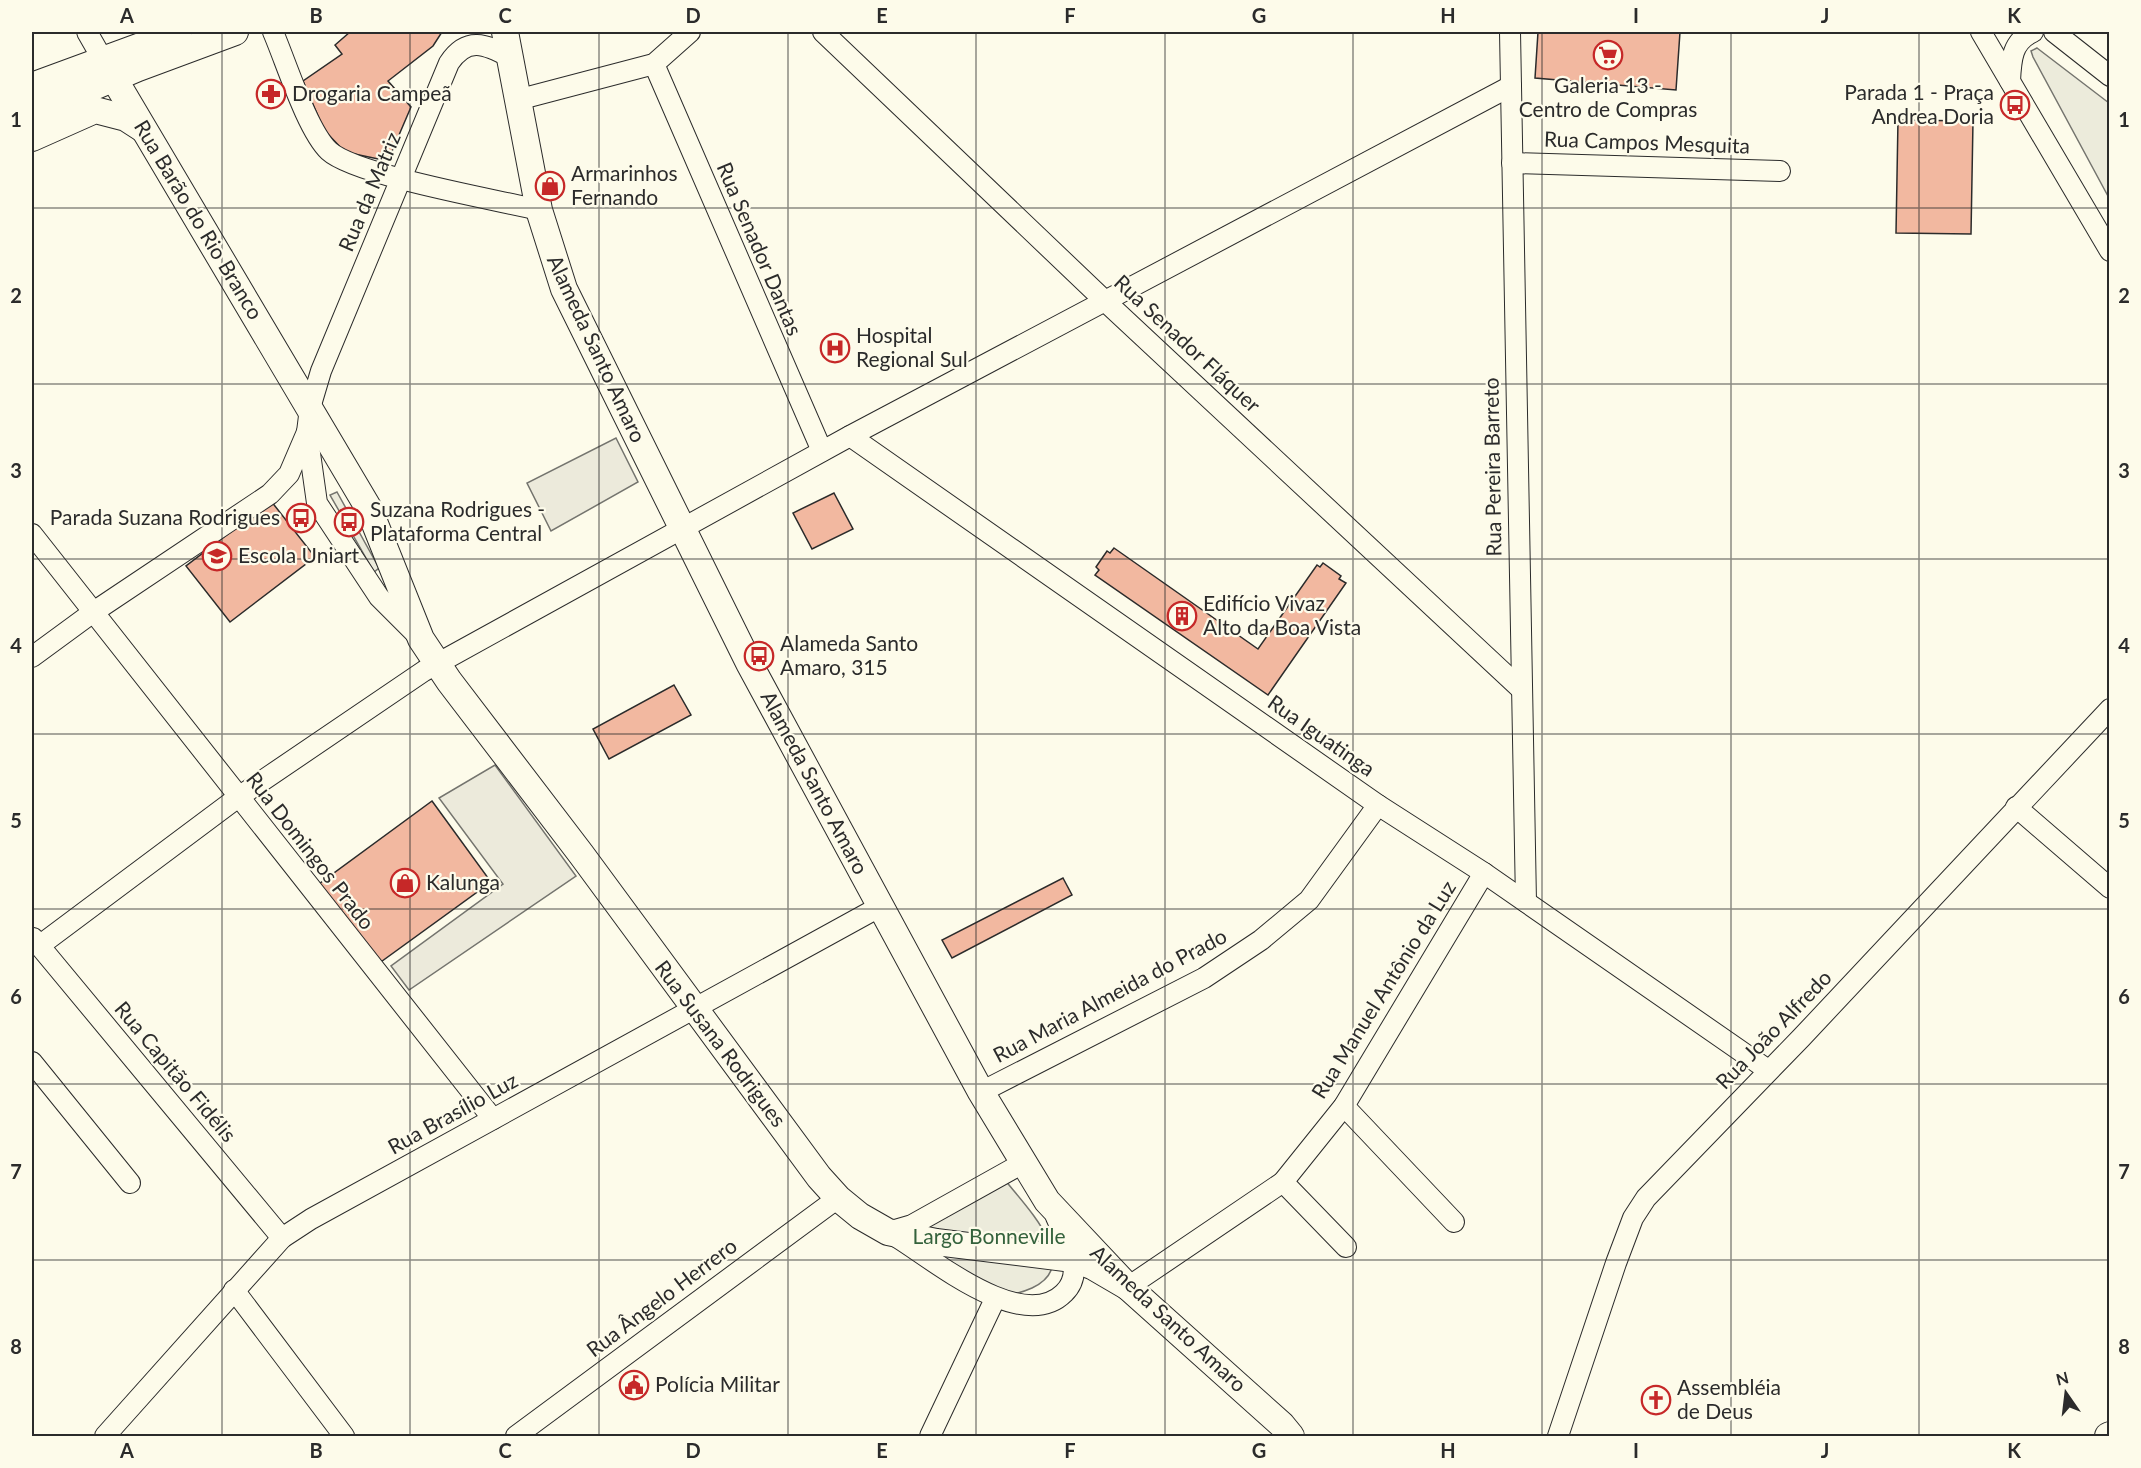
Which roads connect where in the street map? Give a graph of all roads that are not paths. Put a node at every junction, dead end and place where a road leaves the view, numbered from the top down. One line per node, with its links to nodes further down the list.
1 (87, 32): 14 (street, Rua Barão do Rio Branco)
2 (179, 32): 14 (main road)
3 (235, 32): 14 (main road)
4 (273, 32): 25 (street)
5 (505, 32): 12 (main road, Alameda Santo Amaro)
6 (690, 32): 13 (street)
7 (823, 32): 28 (street, Rua Senador Fláquer)
8 (1510, 32): 18 (street, Rua Pereira Barreto)
9 (1980, 32): 16 (street)
10 (2033, 32): 16 (street)
11 (2054, 32): 15 (street)
12 (510, 57): 19 (main road, Alameda Santo Amaro); 25 (street, Rua da Matriz)
13 (654, 64): 19 (street); 31 (street, Rua Senador Dantas)
14 (108, 69): 17 (main road); 20 (main road); 21 (main road, Rua Barão do Rio Branco)
15 (2109, 76)
16 (2010, 81): 27 (street)
17 (32, 86)
18 (1511, 86): 23 (street, Rua Pereira Barreto); 28 (street)
19 (517, 100): 26 (main road, Alameda Santo Amaro)
20 (32, 113)
21 (148, 131): 22 (main road); 29 (main road, Rua Barão do Rio Branco)
22 (32, 138)
23 (1512, 163): 24 (street, Rua Campos Mesquita); 38 (street, Rua Pereira Barreto)
24 (1780, 171)
25 (402, 178): 26 (street); 29 (street, Rua da Matriz)
26 (539, 210): 32 (main road, Alameda Santo Amaro)
27 (2109, 251)
28 (1106, 302): 30 (street); 38 (street, Rua Senador Fláquer)
29 (308, 420): 34 (street, Rua da Matriz); 35 (main road, Rua Susana Rodrigues); 35 (street, Rua Susana Rodrigues)
30 (850, 436): 31 (street); 41 (street, Rua Iguatinga)
31 (822, 451): 32 (street)
32 (681, 527): 37 (street); 46 (main road, Alameda Santo Amaro)
33 (32, 534): 34 (street, Rua Domingos Prado)
34 (92, 613): 36 (street, Rua da Matriz); 40 (street, Rua Domingos Prado)
35 (421, 639): 37 (main road, Rua Susana Rodrigues)
36 (32, 657)
37 (437, 664): 40 (street); 48 (main road, Rua Susana Rodrigues)
38 (1522, 690): 45 (street, Rua Pereira Barreto)
39 (2109, 709): 42 (street, Rua João Alfredo)
40 (237, 798): 47 (street); 53 (street, Rua Domingos Prado)
41 (1378, 805): 43 (street, Rua Iguatinga); 51 (street, Rua Maria Almeida do Prado)
42 (2016, 807): 44 (street); 50 (street, Rua João Alfredo)
43 (1484, 873): 45 (street, Rua Iguatinga); 52 (street, Rua Manuel Antônio da Luz)
44 (2109, 888)
45 (1526, 902): 50 (street, Rua Iguatinga)
46 (881, 906): 48 (street, Rua Brasílio Luz); 51 (main road, Alameda Santo Amaro)
47 (35, 941): 61 (street, Rua Capitão Fidélis)
48 (694, 1010): 53 (street, Rua Brasílio Luz); 57 (main road, Rua Susana Rodrigues)
49 (32, 1062): 56 (street)
50 (1768, 1070): 67 (street, Rua João Alfredo)
51 (981, 1092): 54 (main road, Alameda Santo Amaro)
52 (1344, 1106): 55 (street, Rua Manuel Antônio da Luz); 59 (street)
53 (493, 1119): 61 (street, Rua Brasílio Luz)
54 (1023, 1163): 58 (main road, Alameda Santo Amaro); 60 (street)
55 (1283, 1182): 62 (street); 64 (street, Rua Manuel Antônio da Luz)
56 (130, 1183)
57 (838, 1198): 60 (main road, Rua Susana Rodrigues); 70 (street, Rua Ângelo Herrero)
58 (1047, 1201): 63 (street); 64 (main road, Alameda Santo Amaro)
59 (1454, 1222)
60 (888, 1232): 63 (main road, Rua Susana Rodrigues); 66 (street)
61 (282, 1238): 65 (street, Rua Brasílio Luz)
62 (1346, 1247)
63 (1073, 1259): 64 (main road, Rua Susana Rodrigues); 66 (street)
64 (1128, 1287): 72 (main road, Alameda Santo Amaro)
65 (234, 1290): 68 (street, Rua Brasílio Luz); 69 (street)
66 (996, 1299): 71 (street)
67 (1560, 1436)
68 (105, 1437)
69 (344, 1437)
70 (516, 1437)
71 (930, 1437)
72 (1292, 1437)

